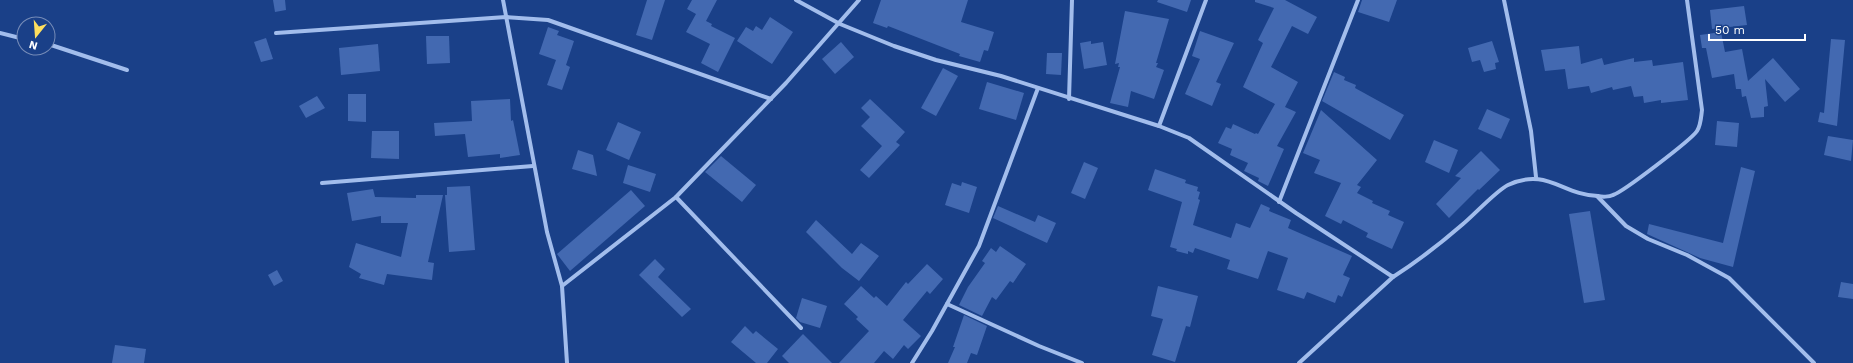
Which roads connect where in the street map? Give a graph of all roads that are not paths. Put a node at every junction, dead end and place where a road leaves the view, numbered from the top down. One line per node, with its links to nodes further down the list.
1 (503, 0): 9 (street)
2 (796, 0): 10 (street)
3 (859, 0): 10 (street)
4 (1072, 0): 18 (street)
5 (1206, 0): 19 (street)
6 (1358, 0): 25 (street)
7 (1504, 0): 21 (street)
8 (1687, 0): 23 (street)
9 (506, 17): 12 (street); 17 (street); 20 (street)
10 (840, 24): 16 (street); 17 (street)
11 (0, 33): 13 (street)
12 (276, 34)
13 (16, 37)
14 (56, 47): 15 (street)
15 (127, 70)
16 (1038, 88): 18 (street); 28 (street)
17 (770, 99): 24 (street)
18 (1069, 99): 19 (street)
19 (1159, 126): 25 (street)
20 (533, 166): 22 (street); 27 (street)
21 (1536, 177): 23 (street); 26 (street)
22 (322, 183)
23 (1597, 196): 34 (street)
24 (676, 197): 27 (street); 29 (street)
25 (1280, 202): 26 (street)
26 (1393, 277): 33 (street)
27 (562, 286): 30 (street)
28 (947, 304): 31 (street); 32 (street)
29 (801, 328)
30 (567, 363)
31 (912, 363)
32 (1082, 363)
33 (1299, 363)
34 (1814, 363)

